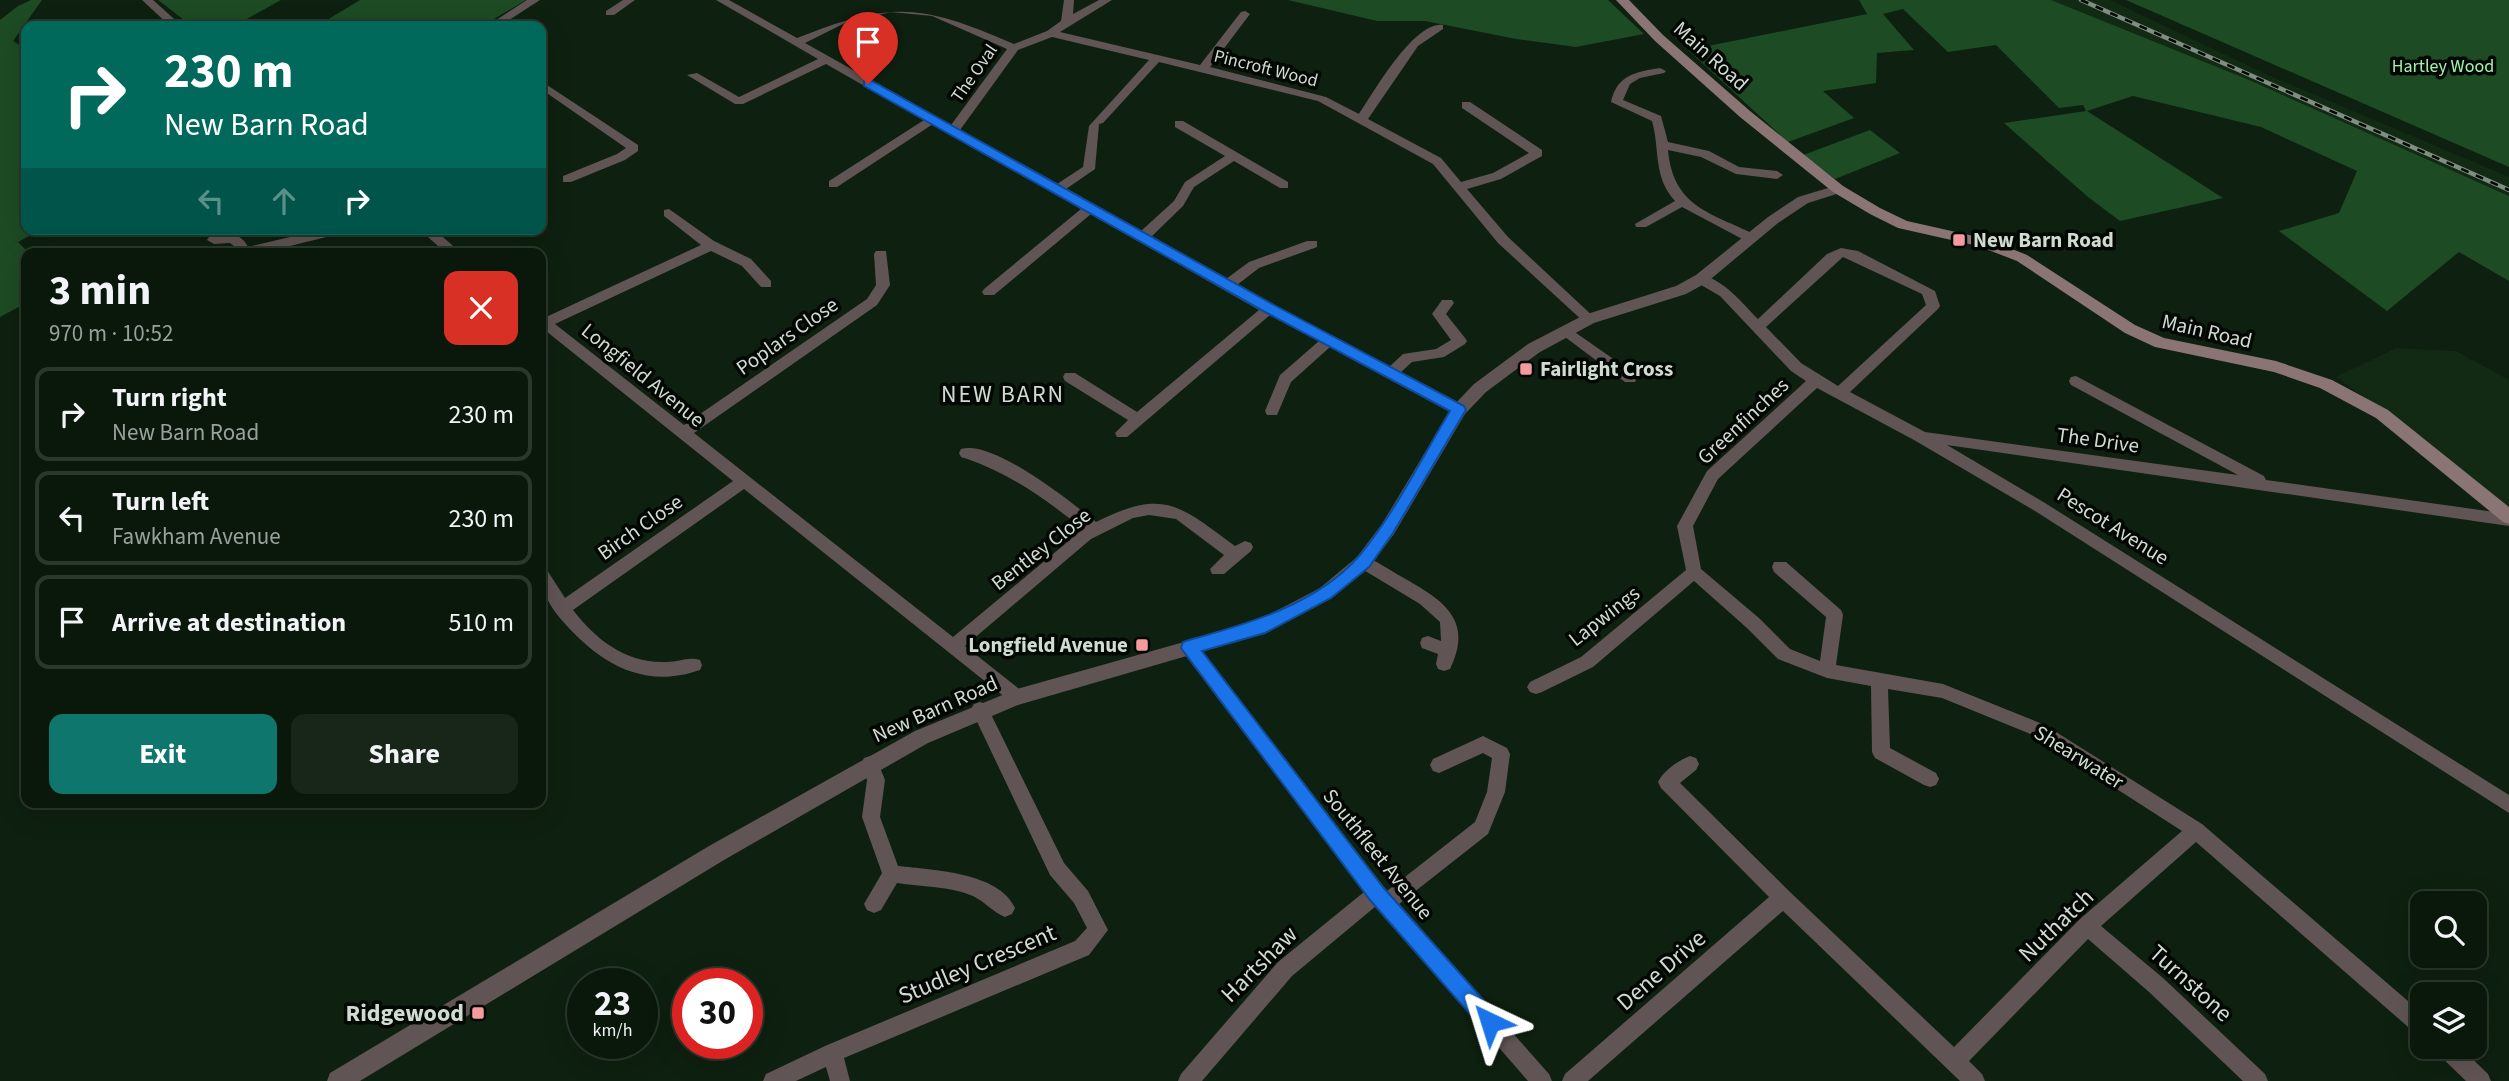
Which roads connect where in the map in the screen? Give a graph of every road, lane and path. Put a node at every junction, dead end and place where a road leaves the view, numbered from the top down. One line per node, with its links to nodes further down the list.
1 (147, 0): 13 (street)
2 (535, 0): 14 (street)
3 (630, 0): 11 (street)
4 (721, 0): 10 (street)
5 (747, 0): 10 (street)
6 (1069, 0): 15 (street)
7 (1107, 0): 15 (street, The Oval)
8 (1622, 0): 38 (main road, Main Road)
9 (910, 4): 18 (street); 19 (street)
10 (736, 8): 18 (street)
11 (610, 13)
12 (1245, 14): 22 (street, Pincroft Wood)
13 (170, 21)
14 (501, 21)
15 (1066, 22): 17 (street, The Oval)
16 (1439, 27): 28 (street)
17 (1051, 33): 19 (street, The Oval); 21 (street, Pincroft Wood)
18 (796, 43): 20 (street)
19 (1013, 48): 30 (street, The Oval)
20 (825, 60): 24 (street); 27 (street)
21 (1156, 60): 22 (street, Pincroft Wood); 39 (street)
22 (1201, 71): 28 (street, Pincroft Wood)
23 (1660, 71): 31 (street)
24 (693, 75)
25 (546, 87): 34 (street)
26 (1466, 105): 37 (street)
27 (933, 119): 30 (street); 35 (street)
28 (1360, 121): 37 (street, Pincroft Wood)
29 (1179, 124): 32 (street)
30 (953, 131): 39 (street)
31 (1664, 145): 33 (street); 40 (street)
32 (1235, 155): 36 (street); 47 (street)
33 (1777, 174)
34 (567, 179)
35 (833, 184)
36 (1284, 185)
37 (1459, 187): 62 (street)
38 (1838, 188): 48 (street, New Barn Road); 82 (main road, Main Road)
39 (1058, 189): 41 (street)
40 (1682, 202): 43 (street); 48 (street)
41 (1090, 208): 47 (street); 58 (street)
42 (669, 213): 51 (street)
43 (1641, 224)
44 (232, 235): 49 (street)
45 (317, 235): 52 (street)
46 (432, 235): 53 (street)
47 (1144, 236): 57 (street)
48 (1751, 238): 55 (street, New Barn Road)
49 (214, 240)
50 (1312, 244): 57 (street)
51 (712, 245): 56 (street); 61 (street)
52 (261, 248)
53 (449, 248)
54 (881, 254): 76 (street, Poplars Close)
55 (1701, 279): 62 (street, New Barn Road); 64 (street, Pescot Avenue)
56 (766, 284)
57 (1229, 284): 60 (street)
58 (989, 292)
59 (1447, 303): 67 (street)
60 (1269, 309): 66 (street); 75 (street)
61 (546, 320)
62 (1589, 320): 65 (street, New Barn Road)
63 (546, 323): 76 (street, Longfield Avenue)
64 (1759, 326): 70 (street, Pescot Avenue); 72 (street)
65 (1566, 331): 69 (street); 73 (street, New Barn Road)
66 (1329, 340): 67 (street); 74 (street)
67 (1391, 373): 73 (street)
68 (1070, 377): 75 (street)
69 (1630, 378)
70 (1816, 381): 72 (street, Pescot Avenue); 87 (street, Greenfinches)
71 (2076, 381): 81 (street, The Drive)
72 (1840, 393): 78 (street, Pescot Avenue)
73 (1459, 410): 84 (street, New Barn Road)
74 (1272, 411)
75 (1137, 419): 77 (street)
76 (683, 433): 80 (street, Longfield Avenue)
77 (1122, 433)
78 (1919, 436): 81 (street, The Drive); 103 (street, Pescot Avenue)
79 (966, 453): 83 (street)
80 (744, 481): 89 (street, Birch Close); 91 (street, Longfield Avenue)
81 (2270, 486): 82 (street, The Drive)
82 (2509, 519)
83 (1094, 529): 86 (street, Bentley Close); 91 (street, Bentley Close)
84 (1363, 562): 90 (street); 92 (street, New Barn Road)
85 (1780, 567): 94 (street)
86 (1217, 569)
87 (1694, 572): 94 (street, Shearwater); 96 (street, Lapwings)
88 (546, 583): 89 (street)
89 (561, 608): 93 (street)
90 (1428, 643)
91 (954, 646): 97 (street, Longfield Avenue)
92 (1189, 648): 97 (street, New Barn Road); 106 (street, Southfleet Avenue)
93 (694, 664)
94 (1827, 671): 95 (street, Shearwater)
95 (1879, 681): 102 (street); 104 (street, Shearwater)
96 (1536, 687)
97 (1017, 697): 98 (street, New Barn Road)
98 (980, 709): 99 (street, New Barn Road); 112 (street, Studley Crescent)
99 (870, 764): 105 (street); 115 (street, New Barn Road)
100 (1690, 764): 107 (street)
101 (1439, 765): 106 (street, Hartshaw)
102 (1930, 779)
103 (2509, 805)
104 (2196, 830): 110 (street, Nuthatch); 111 (street, Shearwater)
105 (891, 874): 108 (street); 109 (street)
106 (1381, 898): 118 (street, Hartshaw); 119 (street, Southfleet Avenue)
107 (1783, 898): 114 (street); 120 (street, Dene Drive)
108 (874, 904)
109 (1005, 908)
110 (2087, 926): 114 (street, Nuthatch); 122 (street, Turnstone)
111 (2410, 1016)
112 (832, 1053): 116 (street, Studley Crescent); 117 (street)
113 (2458, 1059): 123 (street)
114 (1955, 1061): 121 (street)
115 (338, 1081)
116 (773, 1081)
117 (840, 1081)
118 (1188, 1081)
119 (1542, 1081)
120 (1572, 1081)
121 (1975, 1081)
122 (2258, 1081)
123 (2481, 1081)

